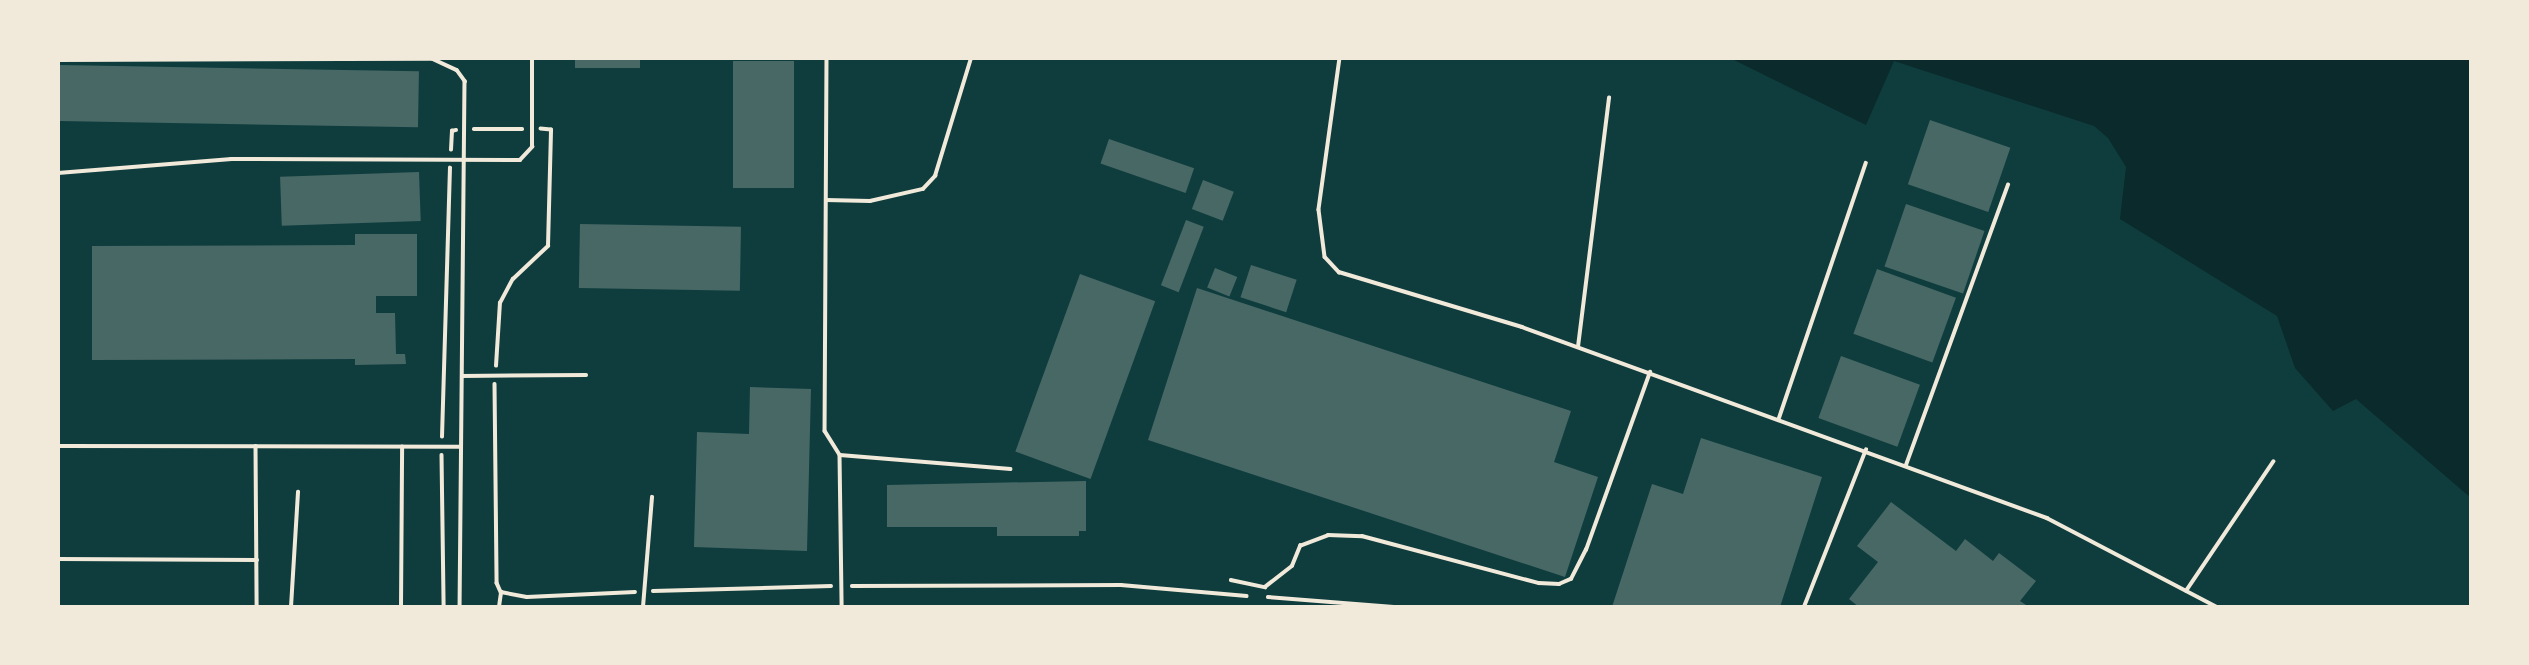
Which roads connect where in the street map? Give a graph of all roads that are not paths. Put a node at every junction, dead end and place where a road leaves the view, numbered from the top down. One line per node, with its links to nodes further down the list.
1 (532, 58): 7 (lane)
2 (827, 58): 11 (lane)
3 (971, 58): 11 (lane)
4 (1340, 58): 12 (lane)
5 (58, 60): 7 (lane)
6 (1609, 98): 12 (lane)
7 (466, 160): 9 (lane); 15 (lane)
8 (1866, 163): 16 (lane)
9 (58, 173)
10 (2008, 185): 24 (lane)
11 (826, 200): 22 (lane)
12 (1578, 347): 13 (lane)
13 (1650, 372): 16 (lane); 30 (lane)
14 (586, 375): 15 (lane)
15 (461, 376): 20 (lane)
16 (1779, 418): 21 (lane)
17 (58, 446): 18 (lane)
18 (256, 446): 19 (lane); 29 (lane)
19 (402, 447): 20 (lane); 34 (lane)
20 (461, 447): 35 (lane)
21 (1866, 449): 24 (lane); 38 (lane)
22 (840, 455): 25 (lane); 37 (lane)
23 (2273, 463): 31 (lane)
24 (1906, 464): 31 (lane)
25 (1010, 470)
26 (298, 492): 33 (lane)
27 (652, 497): 36 (lane)
28 (58, 559): 29 (lane)
29 (257, 559): 32 (lane)
30 (1231, 580)
31 (2186, 591): 39 (lane)
32 (257, 607)
33 (291, 607)
34 (401, 607)
35 (460, 607)
36 (643, 607)
37 (842, 607)
38 (1804, 607)
39 (2217, 607)

